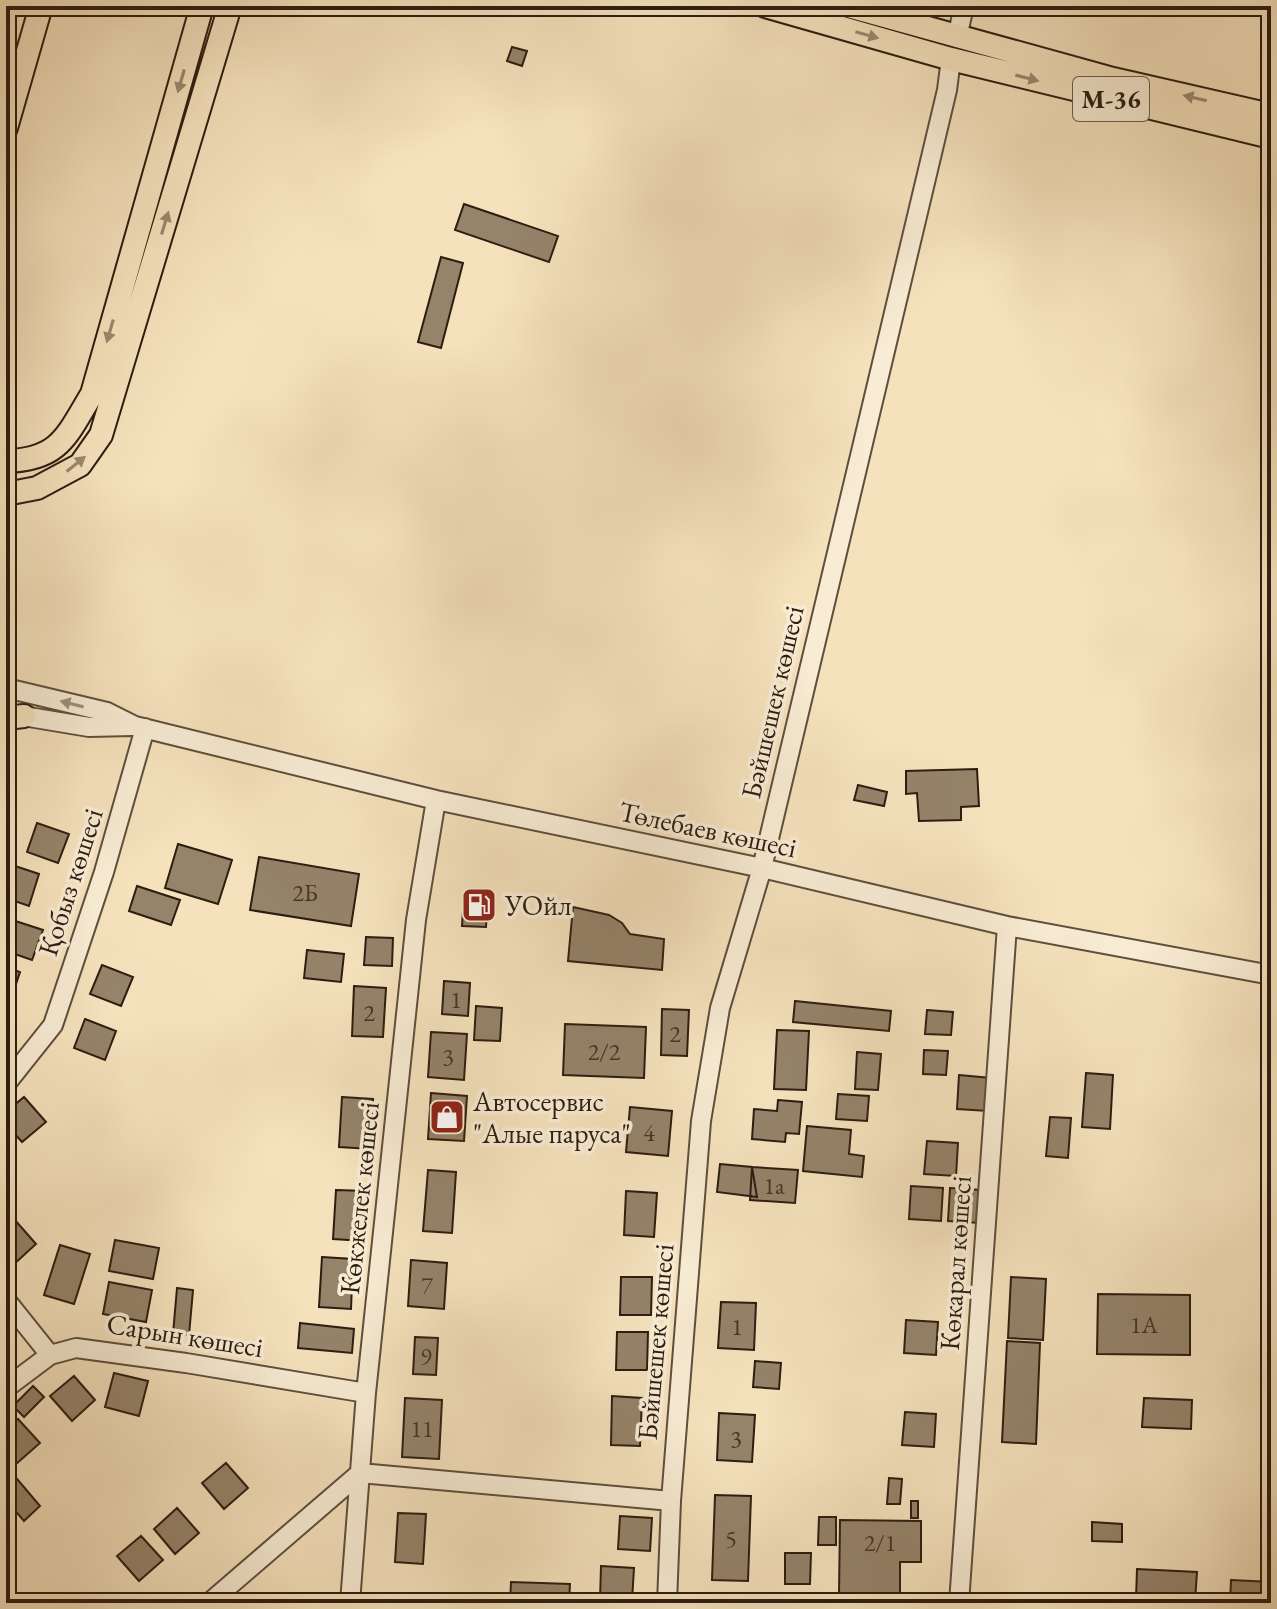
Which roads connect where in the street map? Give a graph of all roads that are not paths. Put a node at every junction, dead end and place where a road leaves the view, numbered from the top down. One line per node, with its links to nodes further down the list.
1 (41, 6): 9 (main road)
2 (202, 6): 11 (main road, one-way to 11)
3 (230, 6): 12 (main road, one-way to 3)
4 (765, 6): 7 (main road, M-36, one-way to 7)
5 (848, 6): 7 (main road, M-36)
6 (964, 6): 7 (street, Бәйшешек көшесі)
7 (954, 48): 8 (main road, M-36, one-way to 7); 10 (main road, M-36, one-way to 10); 17 (street, Бәйшешек көшесі)
8 (1271, 115)
9 (6, 128)
10 (1271, 137)
11 (6, 461)
12 (6, 494)
13 (6, 688): 15 (street, Төлебаев көшесі, one-way to 13)
14 (12, 716): 15 (street, Төлебаев көшесі)
15 (140, 727): 16 (street, Төлебаев көшесі); 20 (street, Қобыз көшесі)
16 (436, 800): 17 (street, Төлебаев көшесі); 24 (street, Көкжелек көшесі)
17 (762, 868): 18 (street, Төлебаев көшесі); 26 (street, Бәйшешек көшесі)
18 (1007, 926): 19 (street, Төлебаев көшесі); 30 (street, Көкарал көшесі)
19 (1271, 975)
20 (6, 1084)
21 (6, 1300): 22 (street)
22 (50, 1355): 23 (street, Сарын көшесі); 24 (street, Сарын көшесі)
23 (6, 1388)
24 (366, 1393): 25 (street, Көкжелек көшесі)
25 (360, 1473): 26 (street); 27 (street); 28 (street, Көкжелек көшесі)
26 (671, 1501): 29 (street, Бәйшешек көшесі)
27 (209, 1603)
28 (350, 1603)
29 (667, 1603)
30 (959, 1603)

